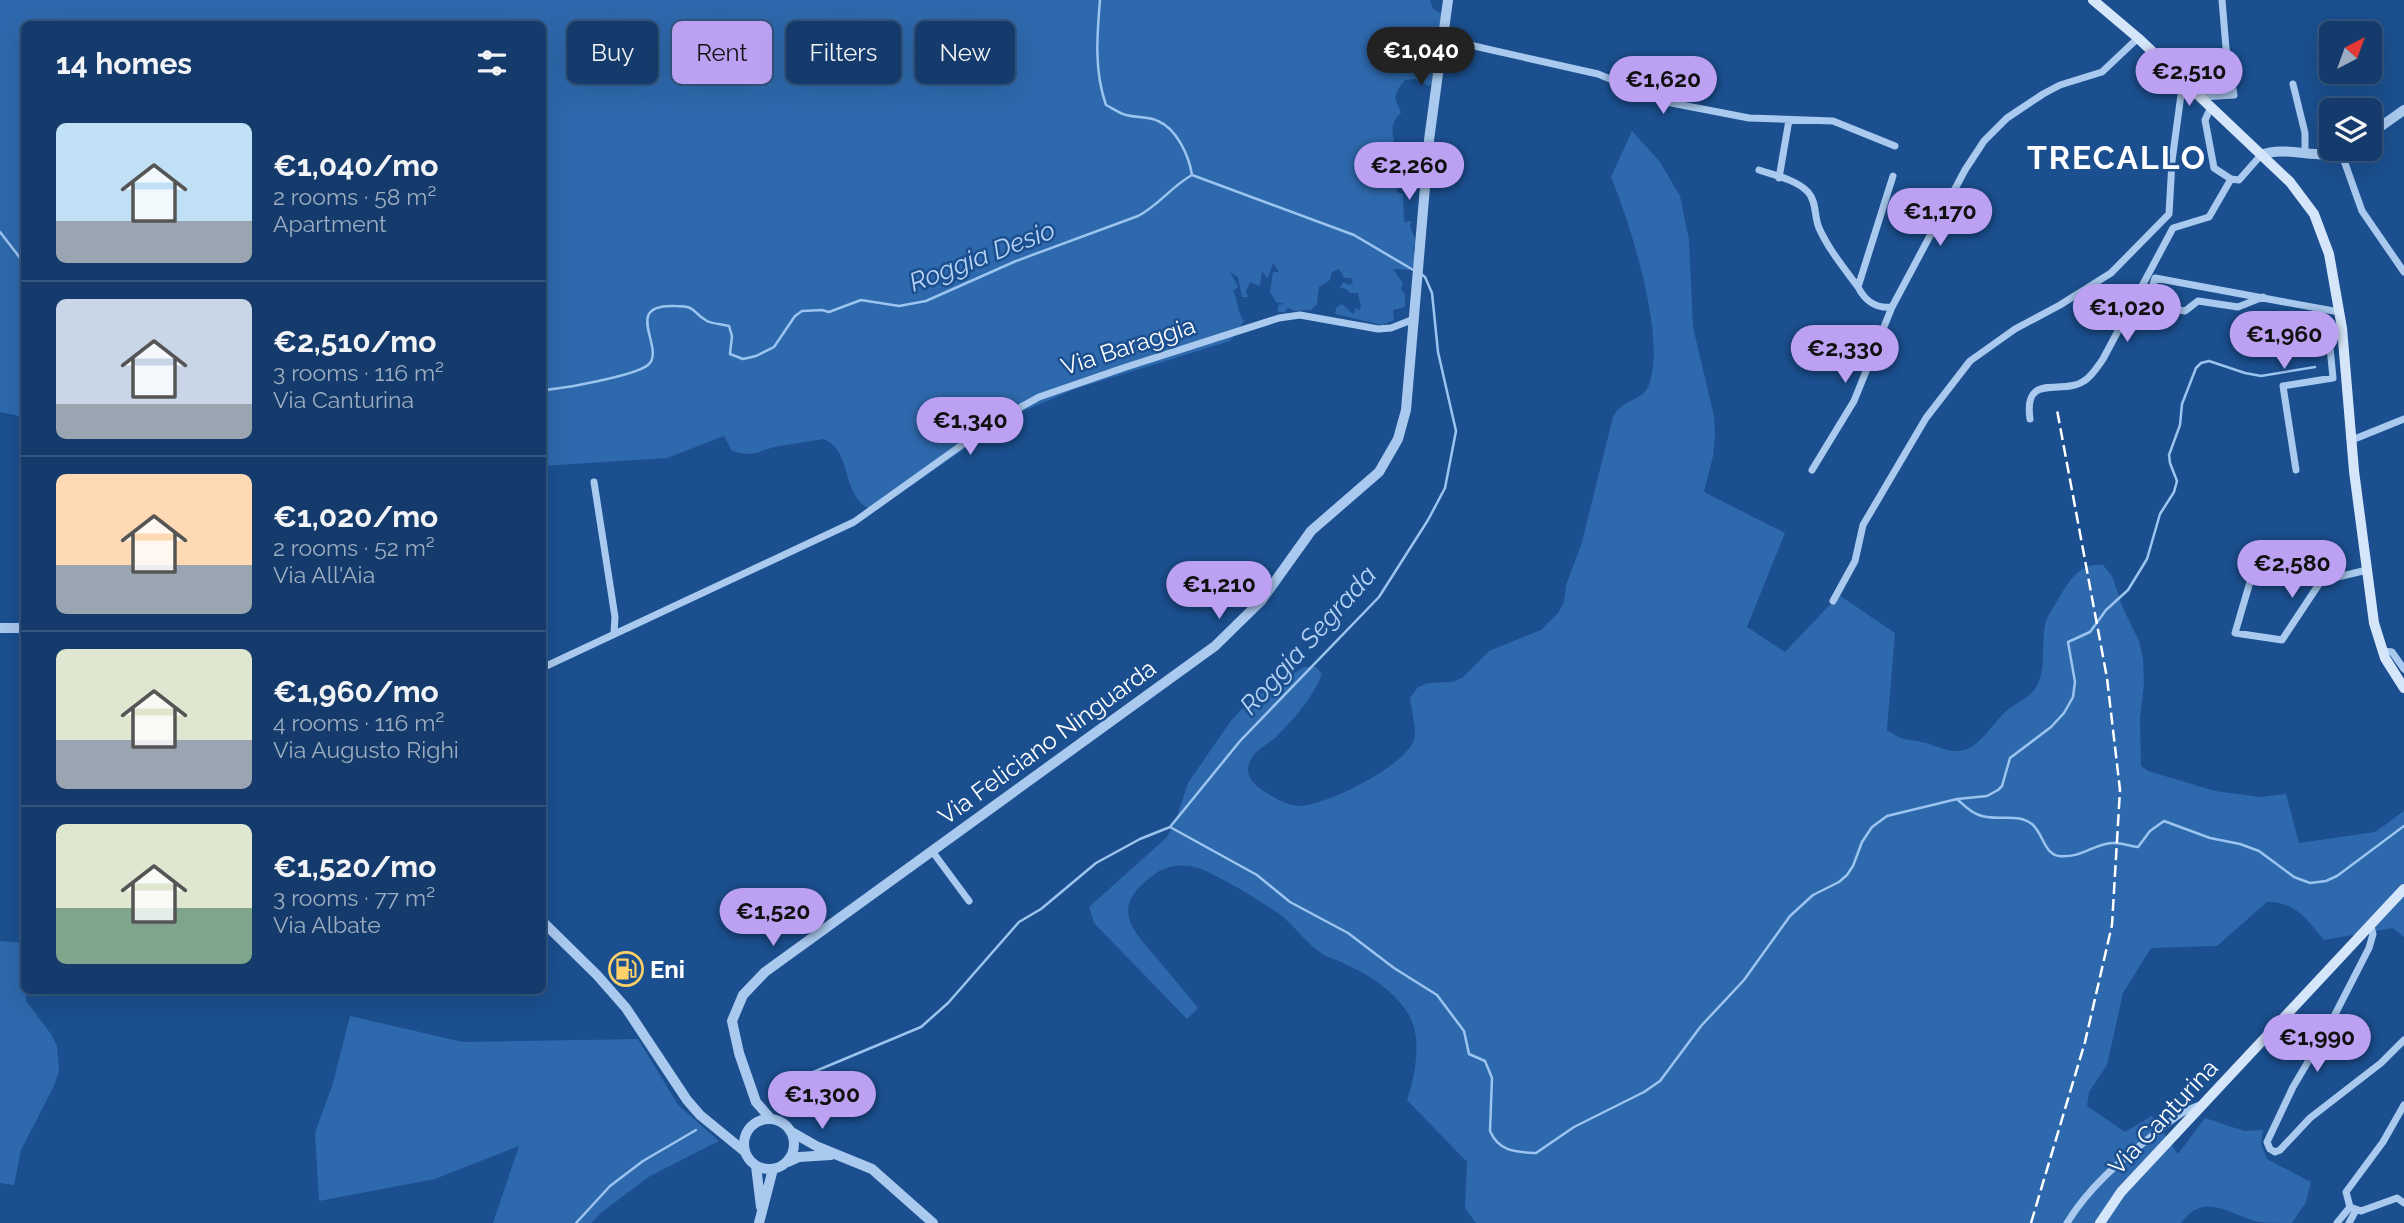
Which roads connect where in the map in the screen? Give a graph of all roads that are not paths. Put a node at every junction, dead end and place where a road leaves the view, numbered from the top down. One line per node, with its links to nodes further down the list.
1 (1448, 0): 5 (street, Via Feliciano Ninguarda)
2 (2093, 0): 4 (main road)
3 (2222, 0): 8 (street)
4 (2138, 38): 6 (main road); 25 (street)
5 (1443, 39): 11 (street); 27 (street, Via Feliciano Ninguarda)
6 (2183, 80): 8 (main road); 37 (street)
7 (2293, 84): 15 (street)
8 (2201, 97): 9 (main road)
9 (2211, 107): 16 (main road); 21 (street)
10 (2403, 112): 12 (street)
11 (1789, 120): 13 (street); 20 (street)
12 (2382, 126)
13 (1895, 146)
14 (2319, 151): 15 (street)
15 (2305, 152): 16 (street)
16 (2261, 155): 21 (street); 26 (main road)
17 (2347, 161): 22 (street)
18 (1759, 170): 20 (street)
19 (1893, 176): 23 (street)
20 (1779, 178): 23 (street)
21 (2231, 180): 29 (street)
22 (2404, 272)
23 (1858, 287): 25 (street)
24 (2263, 297): 24 (street); 26 (street)
25 (1892, 307): 32 (street)
26 (2339, 312): 28 (main road)
27 (1414, 319): 40 (street, Via Baraggia); 45 (street, Via Feliciano Ninguarda)
28 (2342, 328): 31 (main road); 33 (street)
29 (2030, 419)
30 (2404, 419): 31 (street)
31 (2352, 440): 35 (main road)
32 (1812, 470)
33 (2296, 470)
34 (594, 482): 40 (street)
35 (2367, 570): 36 (street); 41 (main road)
36 (2250, 582)
37 (1833, 601)
38 (0, 628): 39 (street)
39 (21, 628)
40 (614, 633): 42 (street, Via Baraggia)
41 (2383, 651): 43 (street); 44 (main road)
42 (546, 665)
43 (2404, 669)
44 (2404, 688)
45 (932, 851): 47 (street); 51 (street, Via Feliciano Ninguarda)
46 (2404, 889): 49 (main road, Via Canturina)
47 (969, 901)
48 (546, 925): 56 (street)
49 (2371, 926): 50 (street); 52 (main road, Via Canturina)
50 (2404, 1040)
51 (756, 1102): 54 (street); 55 (street)
52 (2203, 1104): 68 (street); 69 (main road, Via Canturina)
53 (2404, 1105): 64 (street)
54 (771, 1119): 55 (street); 57 (street)
55 (752, 1125): 56 (street); 58 (street)
56 (718, 1129): 58 (street)
57 (790, 1131): 59 (street); 60 (street)
58 (744, 1151): 61 (street)
59 (842, 1156): 60 (street); 67 (street)
60 (787, 1163): 62 (street)
61 (756, 1166): 62 (street); 65 (street)
62 (773, 1169): 65 (street)
63 (2404, 1200): 64 (street)
64 (2351, 1206): 70 (street); 71 (street)
65 (761, 1211): 66 (street)
66 (759, 1223)
67 (933, 1223)
68 (2067, 1223)
69 (2100, 1223)
70 (2337, 1223)
71 (2349, 1223)

